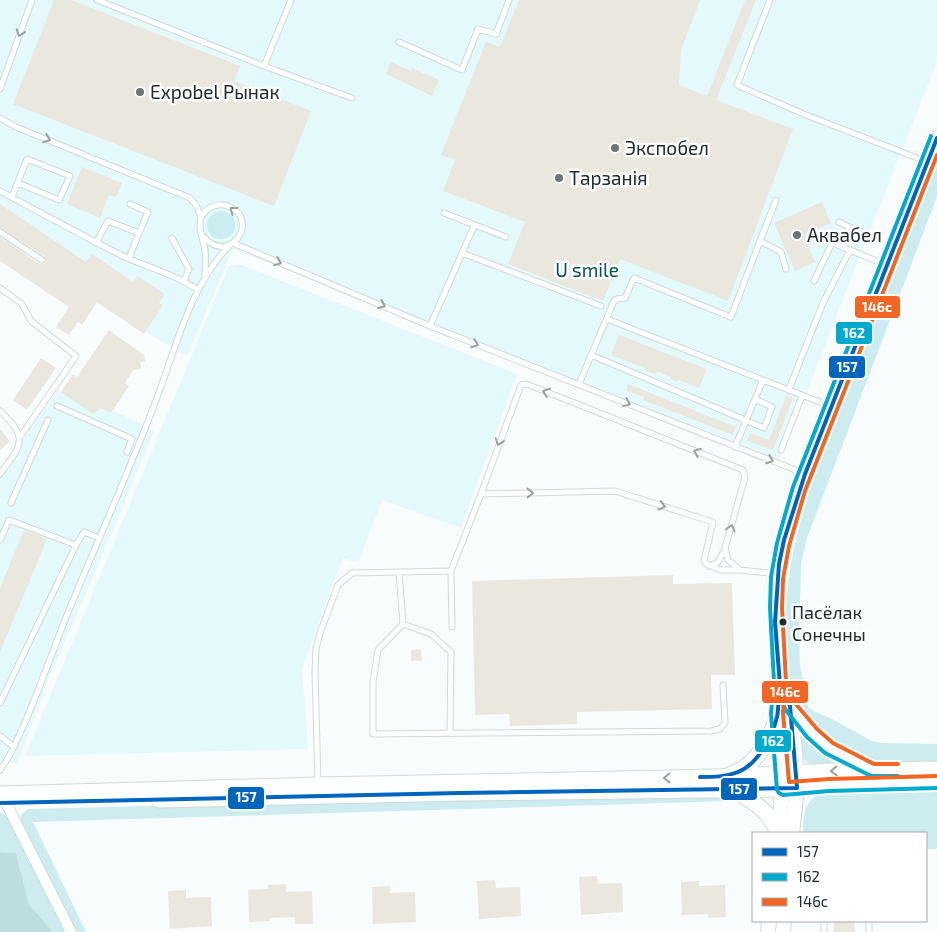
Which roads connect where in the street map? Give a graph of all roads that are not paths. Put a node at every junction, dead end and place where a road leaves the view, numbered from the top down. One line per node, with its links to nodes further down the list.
1 (32, 0): 8 (lane, one-way to 8)
2 (97, 0): 7 (lane)
3 (292, 0): 7 (lane)
4 (509, 0): 6 (lane)
5 (770, 0): 13 (lane)
6 (399, 42)
7 (264, 66): 9 (lane)
8 (0, 89)
9 (352, 98)
10 (0, 112): 11 (lane)
11 (2, 118): 20 (lane, one-way to 20)
12 (937, 138): 13 (main road)
13 (928, 162): 38 (main road)
14 (18, 183): 14 (lane); 16 (lane)
15 (0, 191): 16 (lane)
16 (12, 197): 31 (lane)
17 (776, 200): 30 (lane)
18 (130, 204): 26 (lane)
19 (444, 213): 22 (lane)
20 (201, 218): 27 (lane); 32 (lane, one-way to 20)
21 (839, 222): 23 (lane)
22 (474, 226): 28 (lane); 35 (lane)
23 (849, 227): 24 (lane); 33 (lane)
24 (860, 230)
25 (0, 232): 37 (lane)
26 (139, 233): 31 (lane); 36 (lane)
27 (202, 236): 32 (lane); 40 (lane)
28 (506, 237)
29 (172, 238): 41 (lane)
30 (760, 241): 39 (lane); 46 (lane)
31 (96, 243): 36 (lane)
32 (231, 244): 40 (lane); 47 (lane, one-way to 47)
33 (843, 248): 34 (lane); 42 (lane)
34 (850, 250): 38 (lane); 51 (lane)
35 (462, 253): 45 (lane); 47 (lane)
36 (129, 258): 41 (lane)
37 (42, 260)
38 (887, 266): 55 (main road)
39 (786, 269)
40 (205, 278): 44 (lane)
41 (184, 281): 44 (lane)
42 (814, 281)
43 (0, 288): 59 (lane)
44 (198, 290): 67 (lane)
45 (601, 306)
46 (607, 319): 48 (lane); 49 (lane)
47 (430, 326): 50 (lane, one-way to 50)
48 (591, 355): 50 (lane); 58 (lane)
49 (763, 380): 51 (lane); 53 (lane)
50 (579, 384): 60 (lane, one-way to 60)
51 (789, 389): 52 (lane)
52 (802, 396): 55 (lane); 61 (lane)
53 (755, 399): 58 (lane); 58 (lane)
54 (58, 406): 62 (lane)
55 (831, 406): 64 (main road)
56 (0, 411): 59 (lane)
57 (48, 420): 66 (lane)
58 (746, 421): 60 (lane)
59 (20, 437): 63 (lane)
60 (735, 447): 64 (lane, one-way to 64)
61 (781, 450)
62 (127, 452)
63 (0, 474)
64 (805, 474): 75 (main road)
65 (482, 494): 70 (lane, one-way to 65); 71 (lane, one-way to 71); 73 (lane)
66 (11, 503)
67 (100, 538): 69 (lane); 85 (lane)
68 (0, 540): 69 (lane)
69 (76, 545): 80 (lane)
70 (725, 548): 71 (lane); 72 (lane)
71 (709, 566): 72 (lane)
72 (740, 570): 75 (lane)
73 (451, 571): 74 (lane); 77 (lane)
74 (399, 572): 76 (lane); 94 (lane)
75 (778, 574): 79 (main road)
76 (403, 624): 83 (lane); 83 (lane)
77 (452, 627)
78 (723, 685): 83 (lane)
79 (780, 685): 81 (main road); 82 (main road)
80 (0, 703)
81 (790, 706): 88 (main road); 89 (main road)
82 (778, 716): 89 (main road); 90 (main road)
83 (450, 733)
84 (0, 736): 85 (lane)
85 (14, 747): 87 (lane)
86 (937, 769): 88 (main road)
87 (0, 770)
88 (873, 770): 89 (main road, one-way to 89)
89 (790, 773): 90 (main road); 93 (main road)
90 (715, 777): 94 (main road, one-way to 94)
91 (937, 782): 93 (main road)
92 (732, 789): 93 (main road); 94 (main road); 97 (main road)
93 (790, 789): 96 (main road); 98 (main road)
94 (319, 791): 95 (main road)
95 (2, 796): 99 (street)
96 (778, 832)
97 (778, 832)
98 (792, 832)
99 (71, 932)

